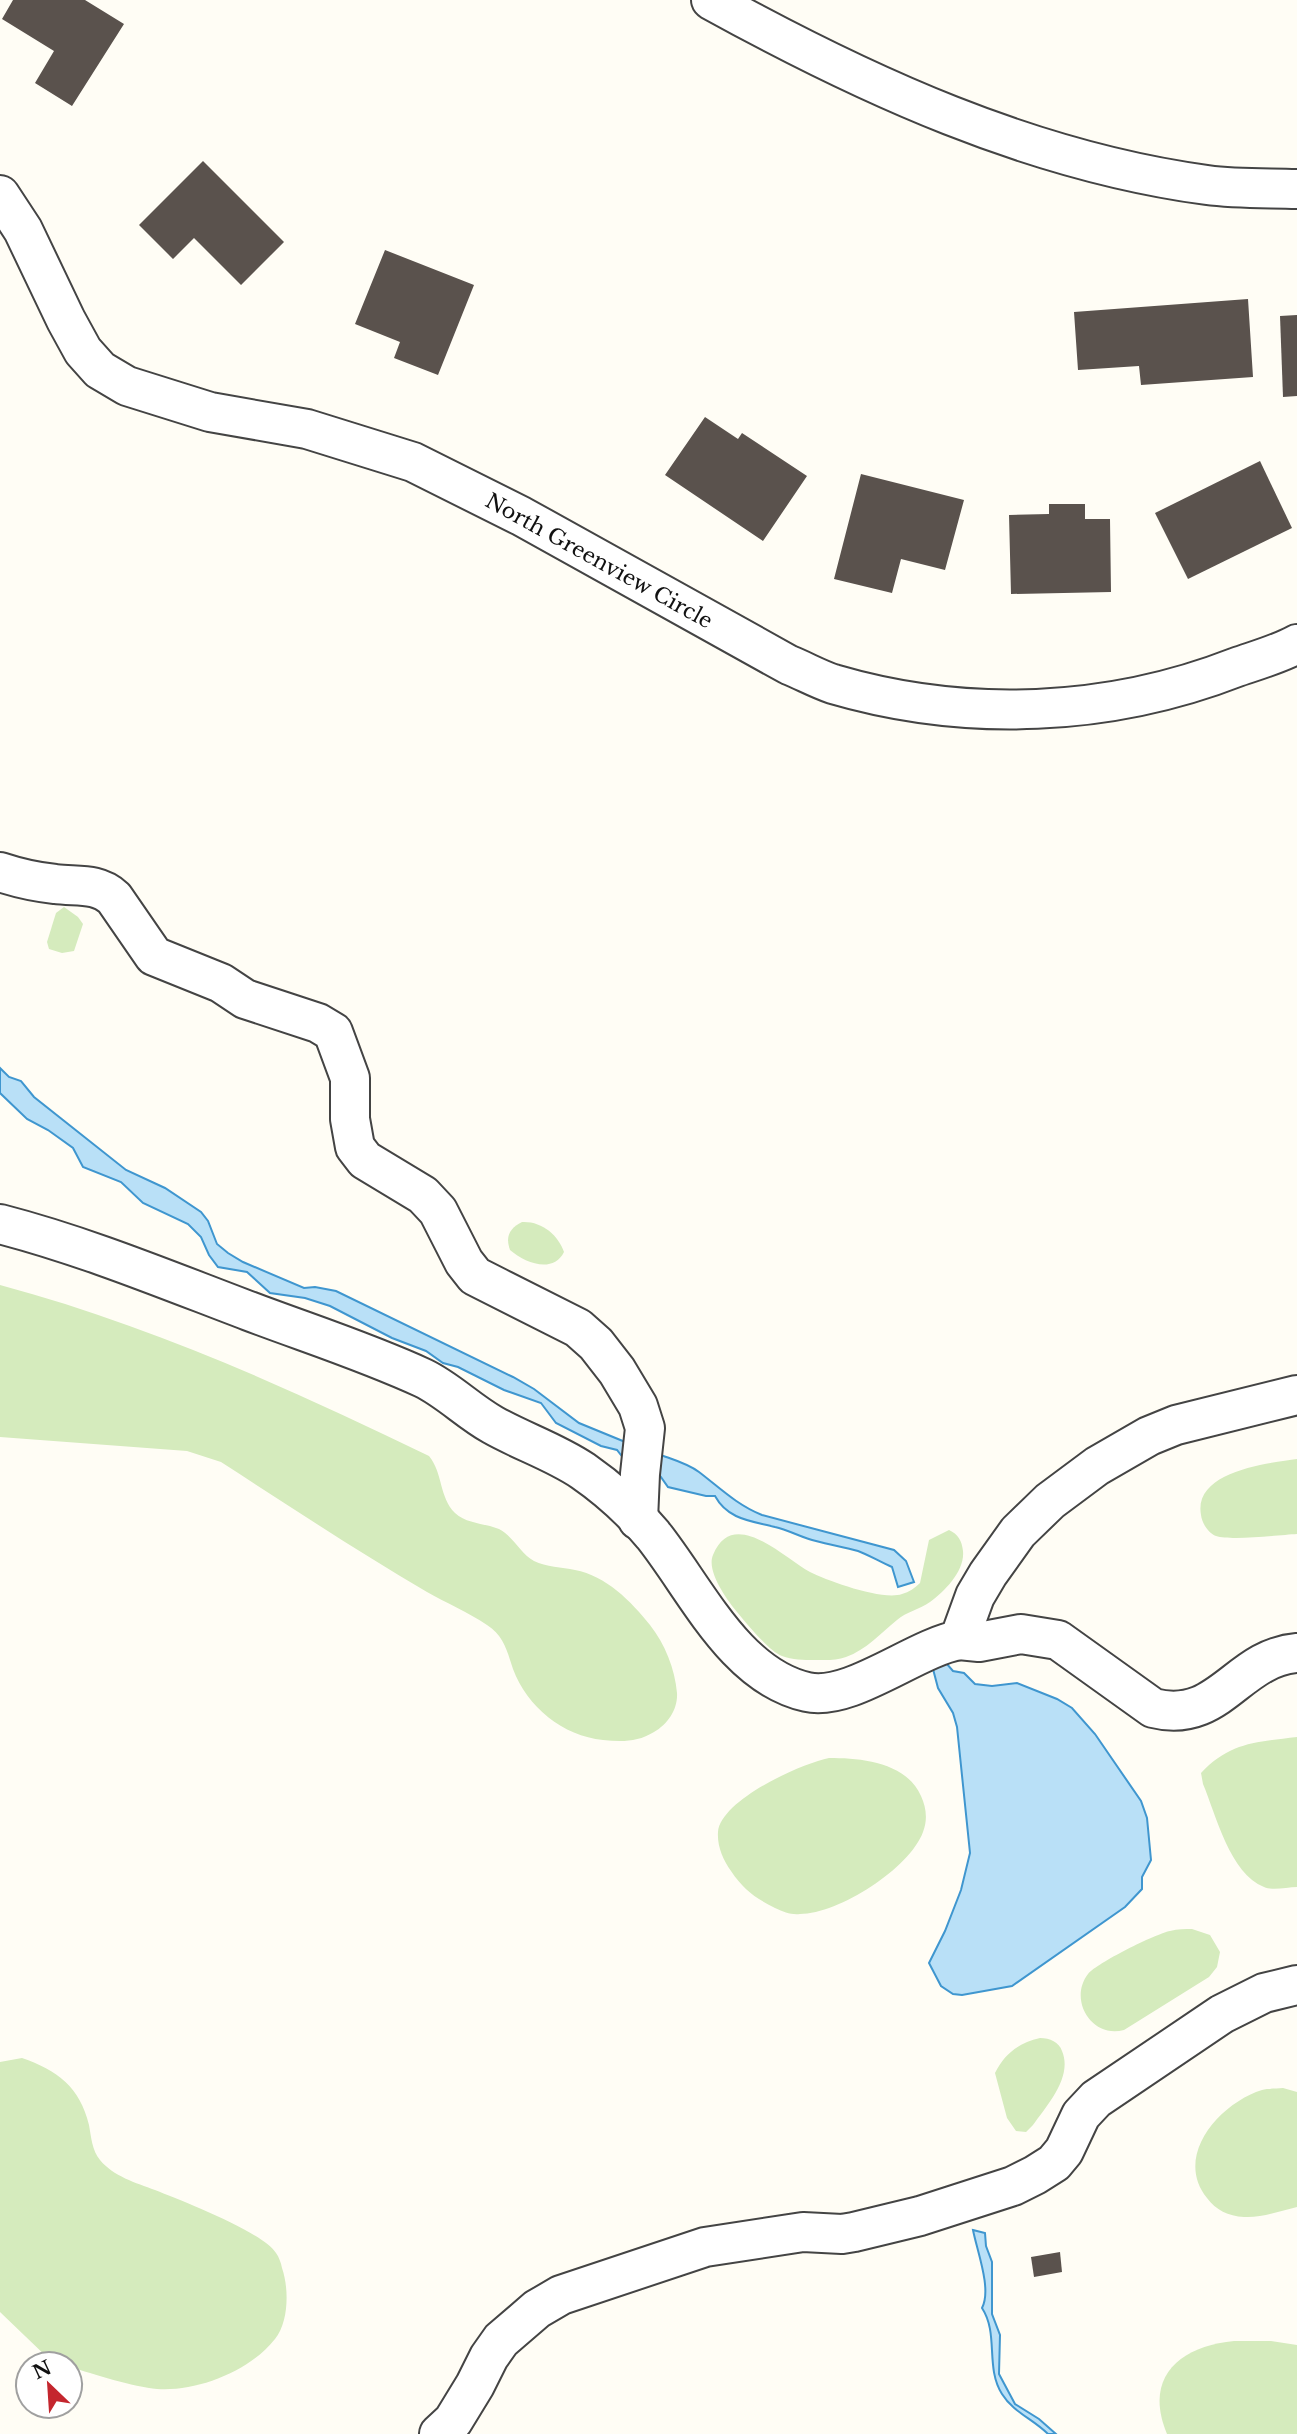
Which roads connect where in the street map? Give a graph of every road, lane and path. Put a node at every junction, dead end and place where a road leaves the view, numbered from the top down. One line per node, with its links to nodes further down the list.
1 (711, 0): 2 (street)
2 (1297, 189)
3 (0, 195): 4 (street, North Greenview Circle)
4 (1297, 643)
5 (0, 872): 8 (street)
6 (0, 1224): 8 (street)
7 (1297, 1395): 9 (street)
8 (638, 1520): 9 (street)
9 (959, 1640): 10 (street)
10 (1297, 1653)
11 (1297, 1985): 12 (street)
12 (439, 2434)

